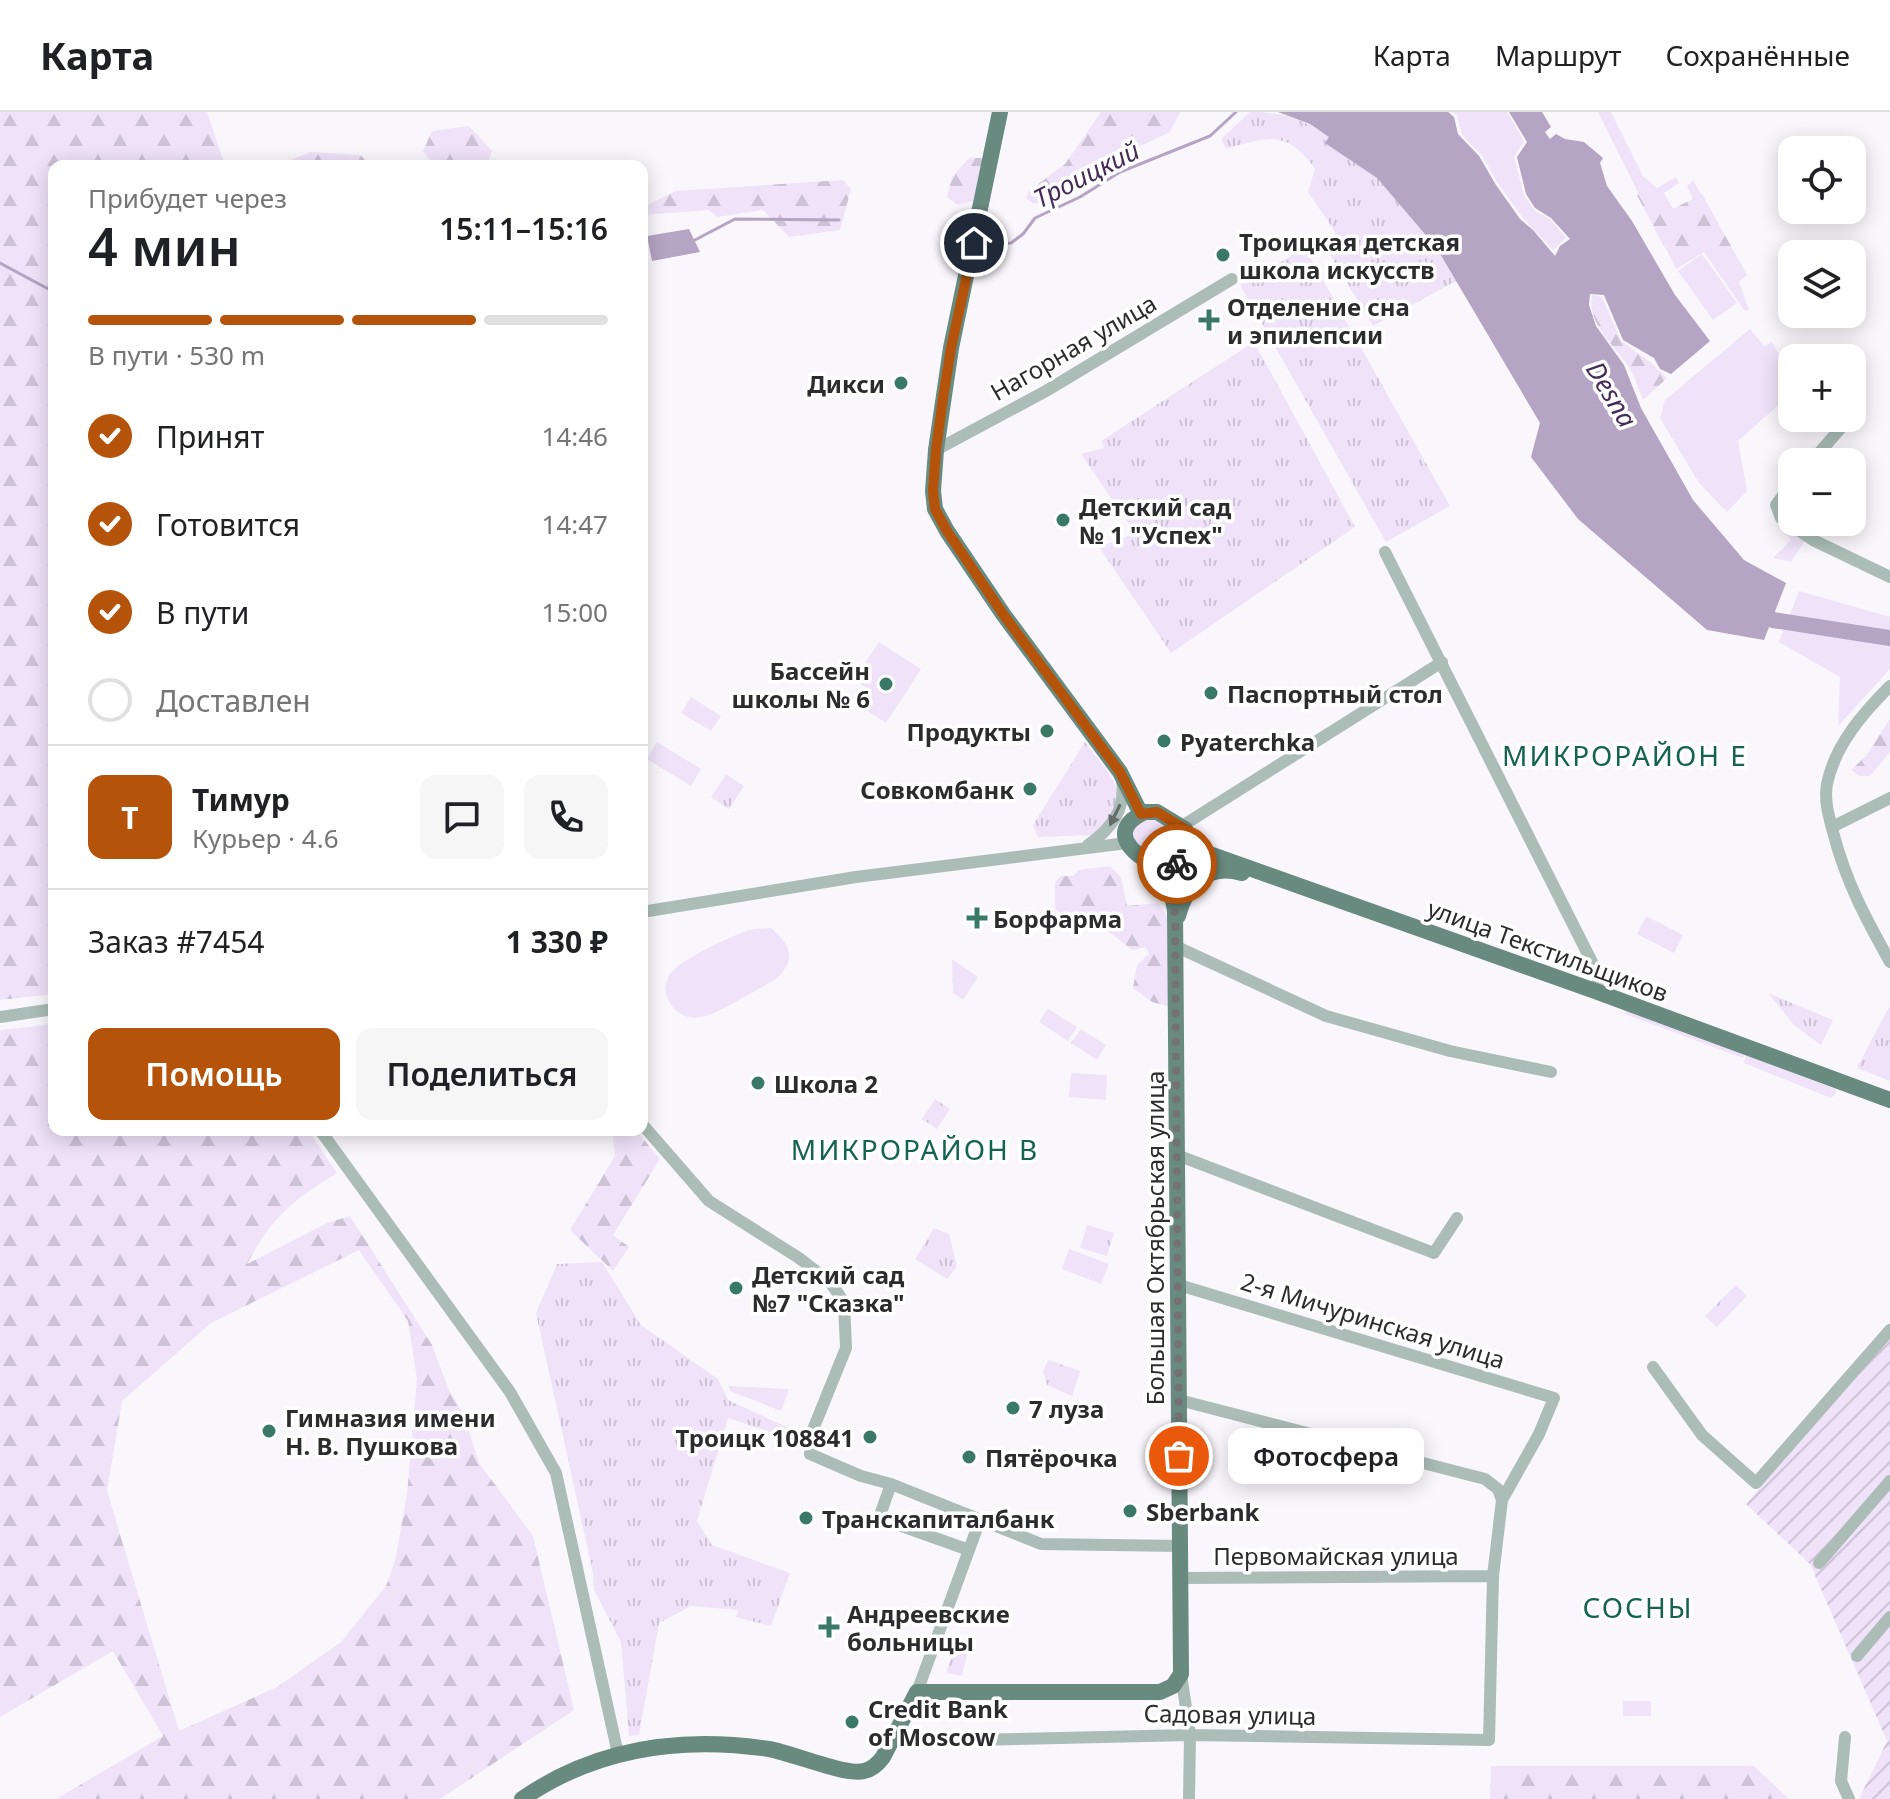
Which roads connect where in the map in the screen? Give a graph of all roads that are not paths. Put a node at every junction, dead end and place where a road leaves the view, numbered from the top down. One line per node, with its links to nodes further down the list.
1 (1000, 112): 5 (main road)
2 (1232, 279): 5 (street, Нагорная улица)
3 (1837, 432): 4 (street)
4 (1823, 448)
5 (936, 450): 11 (main road)
6 (1807, 536): 8 (street)
7 (1385, 552): 9 (street)
8 (1890, 577)
9 (1442, 662): 14 (street); 25 (street)
10 (1890, 686): 15 (street)
11 (1120, 772): 13 (main road); 17 (street, one-way to 17)
12 (1890, 798): 15 (street)
13 (1141, 814): 14 (main road); 16 (main road)
14 (1182, 826): 18 (main road)
15 (1832, 827): 24 (street)
16 (1127, 843): 17 (street); 19 (main road)
17 (1085, 846): 21 (street)
18 (1190, 847): 19 (main road); 20 (main road, улица Текстильщиков)
19 (1166, 867): 22 (main road, Большая Октябрьская улица)
20 (1276, 878): 22 (main road); 25 (main road, улица Текстильщиков)
21 (648, 911)
22 (1175, 925): 23 (main road, Большая Октябрьская улица)
23 (1175, 946): 28 (street); 32 (main road, Большая Октябрьская улица)
24 (1890, 962)
25 (1595, 991): 29 (main road, улица Текстильщиков)
26 (48, 1010): 27 (street)
27 (0, 1017)
28 (1551, 1072)
29 (1890, 1100)
30 (648, 1131): 39 (street)
31 (324, 1136): 54 (street)
32 (1177, 1155): 33 (street); 34 (main road, Большая Октябрьская улица)
33 (1457, 1218)
34 (1179, 1285): 37 (main road, Большая Октябрьская улица); 40 (street, 2-я Мичуринская улица)
35 (1890, 1330): 36 (street)
36 (1653, 1367)
37 (1179, 1400): 40 (street); 42 (main road, Большая Октябрьская улица)
38 (1890, 1481): 44 (street)
39 (891, 1484): 41 (street); 43 (street)
40 (1502, 1500): 45 (street)
41 (980, 1520): 42 (street); 43 (street)
42 (1180, 1546): 46 (main road, Большая Октябрьская улица)
43 (969, 1550): 50 (street)
44 (1819, 1563)
45 (1493, 1576): 46 (street, Первомайская улица); 51 (street, Садовая улица)
46 (1180, 1578): 49 (main road, Большая Октябрьская улица)
47 (1890, 1617): 48 (street)
48 (1857, 1656)
49 (1181, 1674): 50 (main road); 51 (street)
50 (917, 1692): 54 (main road)
51 (1190, 1735): 53 (street, Садовая улица); 56 (street)
52 (1845, 1737): 57 (street)
53 (970, 1740)
54 (618, 1754): 55 (main road)
55 (522, 1799)
56 (1189, 1799)
57 (1849, 1799)

